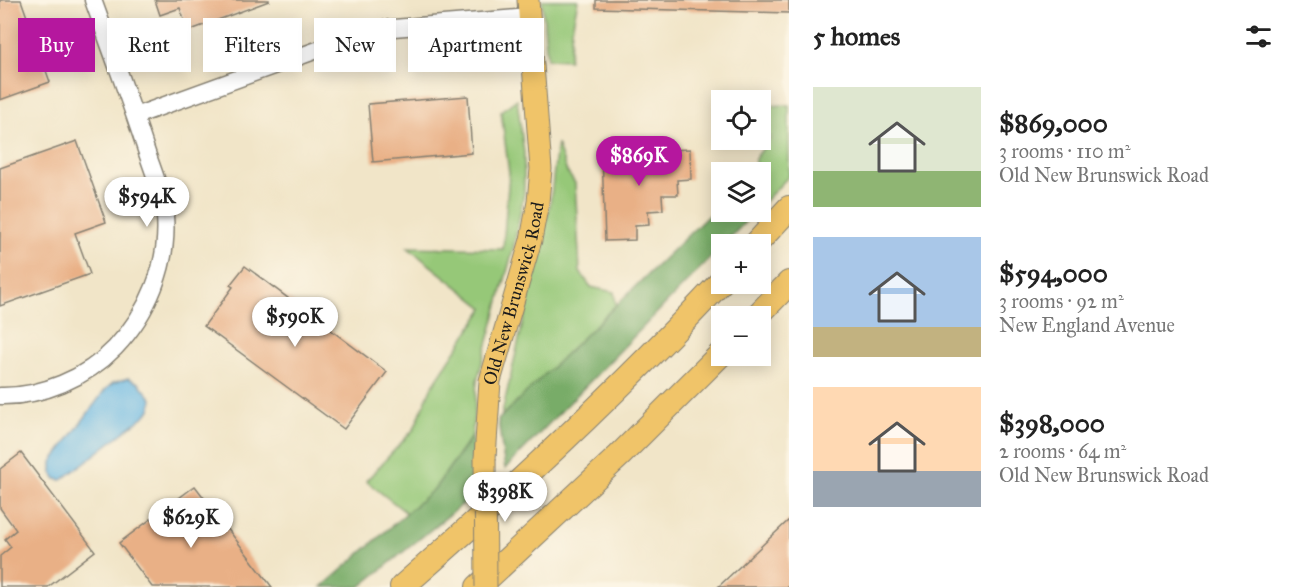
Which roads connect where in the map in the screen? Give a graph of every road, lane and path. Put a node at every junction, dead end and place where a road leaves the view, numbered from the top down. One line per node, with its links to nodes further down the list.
1 (93, 0): 3 (street)
2 (529, 8): 3 (street); 13 (main road, Old New Brunswick Road, bridge)
3 (135, 116): 10 (street)
4 (789, 208): 5 (highway)
5 (765, 234)
6 (789, 283): 8 (highway)
7 (711, 292): 11 (highway)
8 (767, 306)
9 (711, 364): 12 (highway)
10 (0, 396)
11 (402, 587)
12 (478, 587)
13 (486, 587)

